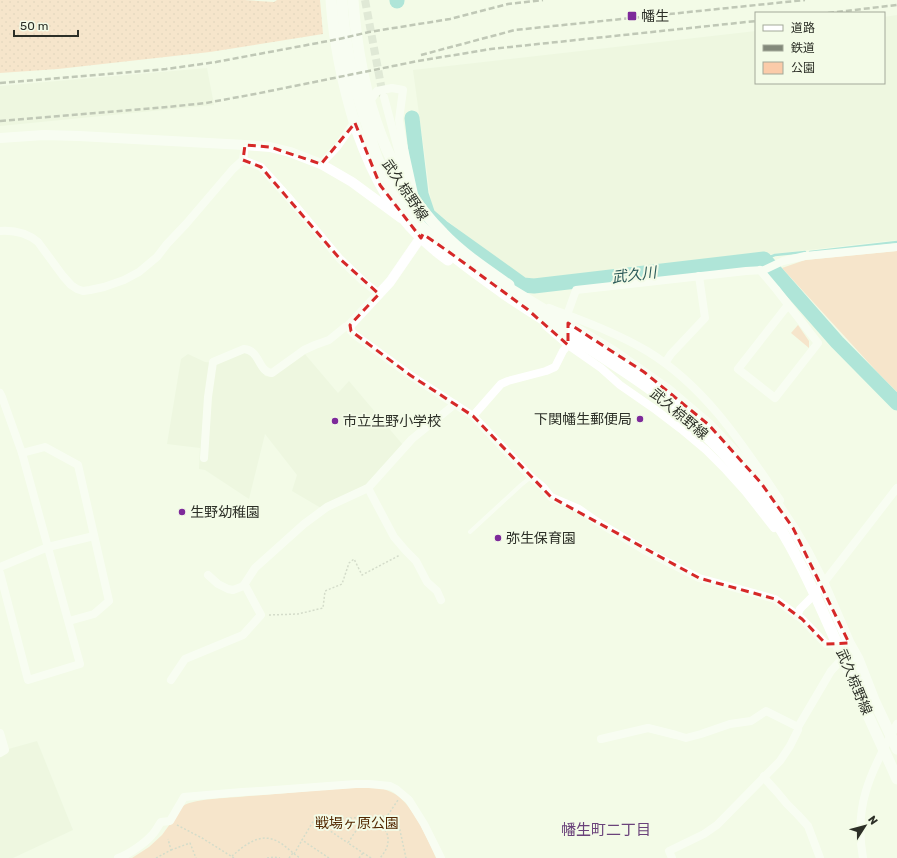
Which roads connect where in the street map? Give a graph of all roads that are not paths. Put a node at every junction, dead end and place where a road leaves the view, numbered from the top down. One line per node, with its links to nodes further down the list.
1 (331, 0): 17 (main road)
2 (342, 0): 17 (main road, 武久椋野線)
3 (353, 0): 17 (main road)
4 (384, 97): 10 (street)
5 (0, 138): 6 (street)
6 (245, 145): 7 (street); 8 (street)
7 (243, 160): 9 (street); 15 (street)
8 (321, 164): 10 (street); 10 (street)
9 (0, 231)
10 (423, 234): 14 (street); 15 (street)
11 (897, 247): 12 (street)
12 (762, 270): 13 (street); 16 (street)
13 (699, 276): 18 (street); 22 (street)
14 (488, 279): 18 (street); 20 (street)
15 (379, 294): 19 (street)
16 (788, 305): 16 (street)
17 (537, 310): 21 (main road, 武久椋野線)
18 (567, 315): 20 (street); 22 (street)
19 (350, 325): 24 (street); 27 (street)
20 (568, 345): 25 (street); 39 (street)
21 (612, 357): 37 (main road, 武久椋野線); 39 (main road, 武久椋野線)
22 (665, 363): 37 (street)
23 (0, 393): 26 (street)
24 (455, 404): 25 (street); 29 (street)
25 (472, 416): 28 (street)
26 (22, 453): 32 (street); 33 (street)
27 (204, 458)
28 (531, 477): 31 (lane); 41 (street)
29 (368, 488): 38 (street); 40 (street)
30 (897, 488): 37 (street)
31 (470, 532)
32 (94, 536): 33 (street); 42 (street)
33 (48, 547): 34 (street); 42 (street)
34 (0, 567)
35 (0, 573): 42 (street)
36 (208, 575): 38 (street)
37 (823, 583): 39 (street); 44 (main road, 武久椋野線)
38 (244, 585): 46 (street)
39 (815, 594): 41 (street); 43 (main road, 武久椋野線)
40 (441, 600)
41 (797, 616): 43 (street)
42 (68, 621)
43 (838, 644): 44 (street); 45 (main road, 武久椋野線)
44 (851, 647): 45 (street); 50 (main road, 武久椋野線)
45 (843, 658): 48 (street); 52 (main road, 武久椋野線)
46 (171, 680)
47 (897, 724): 50 (street)
48 (798, 727): 51 (street); 55 (street)
49 (0, 733): 54 (street)
50 (891, 736): 52 (street); 53 (main road, 武久椋野線)
51 (601, 739)
52 (884, 749): 56 (main road, 武久椋野線); 61 (street)
53 (897, 749)
54 (0, 752)
55 (764, 776): 59 (street); 60 (street)
56 (897, 779)
57 (118, 858): 58 (street)
58 (441, 858)
59 (672, 858)
60 (820, 858)
61 (863, 858)

